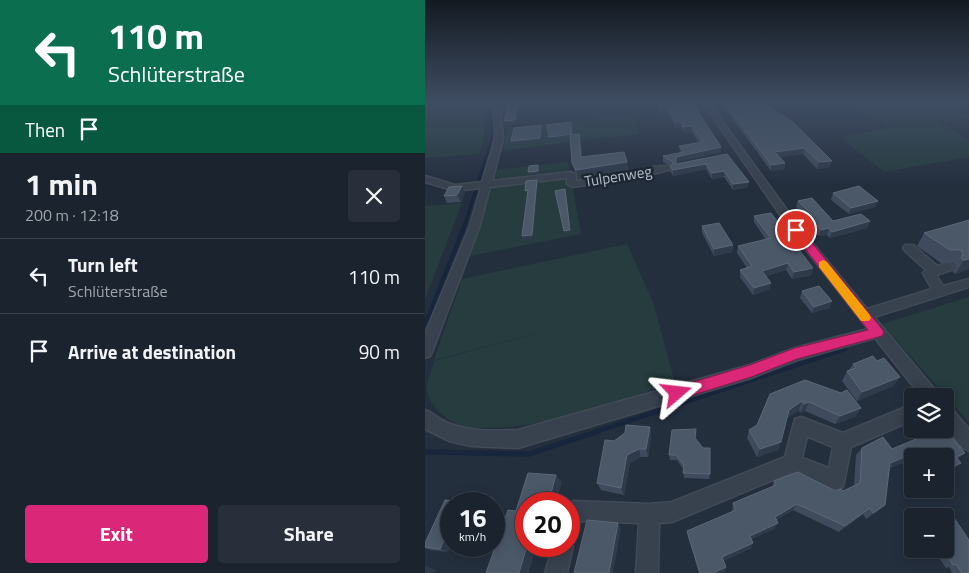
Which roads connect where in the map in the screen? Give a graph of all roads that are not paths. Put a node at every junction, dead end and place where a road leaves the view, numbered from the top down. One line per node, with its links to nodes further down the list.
1 (498, 130): 5 (street)
2 (723, 130): 9 (street)
3 (668, 169): 5 (street, Tulpenweg)
4 (425, 179): 5 (street)
5 (485, 185): 11 (street)
6 (909, 248): 8 (street)
7 (969, 283): 8 (street)
8 (940, 292): 9 (street)
9 (863, 316): 10 (street)
10 (878, 332): 12 (street); 14 (street)
11 (425, 352)
12 (924, 388)
13 (904, 416): 16 (street)
14 (425, 418)
15 (954, 424): 17 (street)
16 (843, 442): 18 (street); 18 (street)
17 (969, 442)
18 (792, 463): 19 (street)
19 (649, 514): 20 (street); 23 (street)
20 (580, 518)
21 (560, 557): 22 (street)
22 (556, 573)
23 (647, 573)

